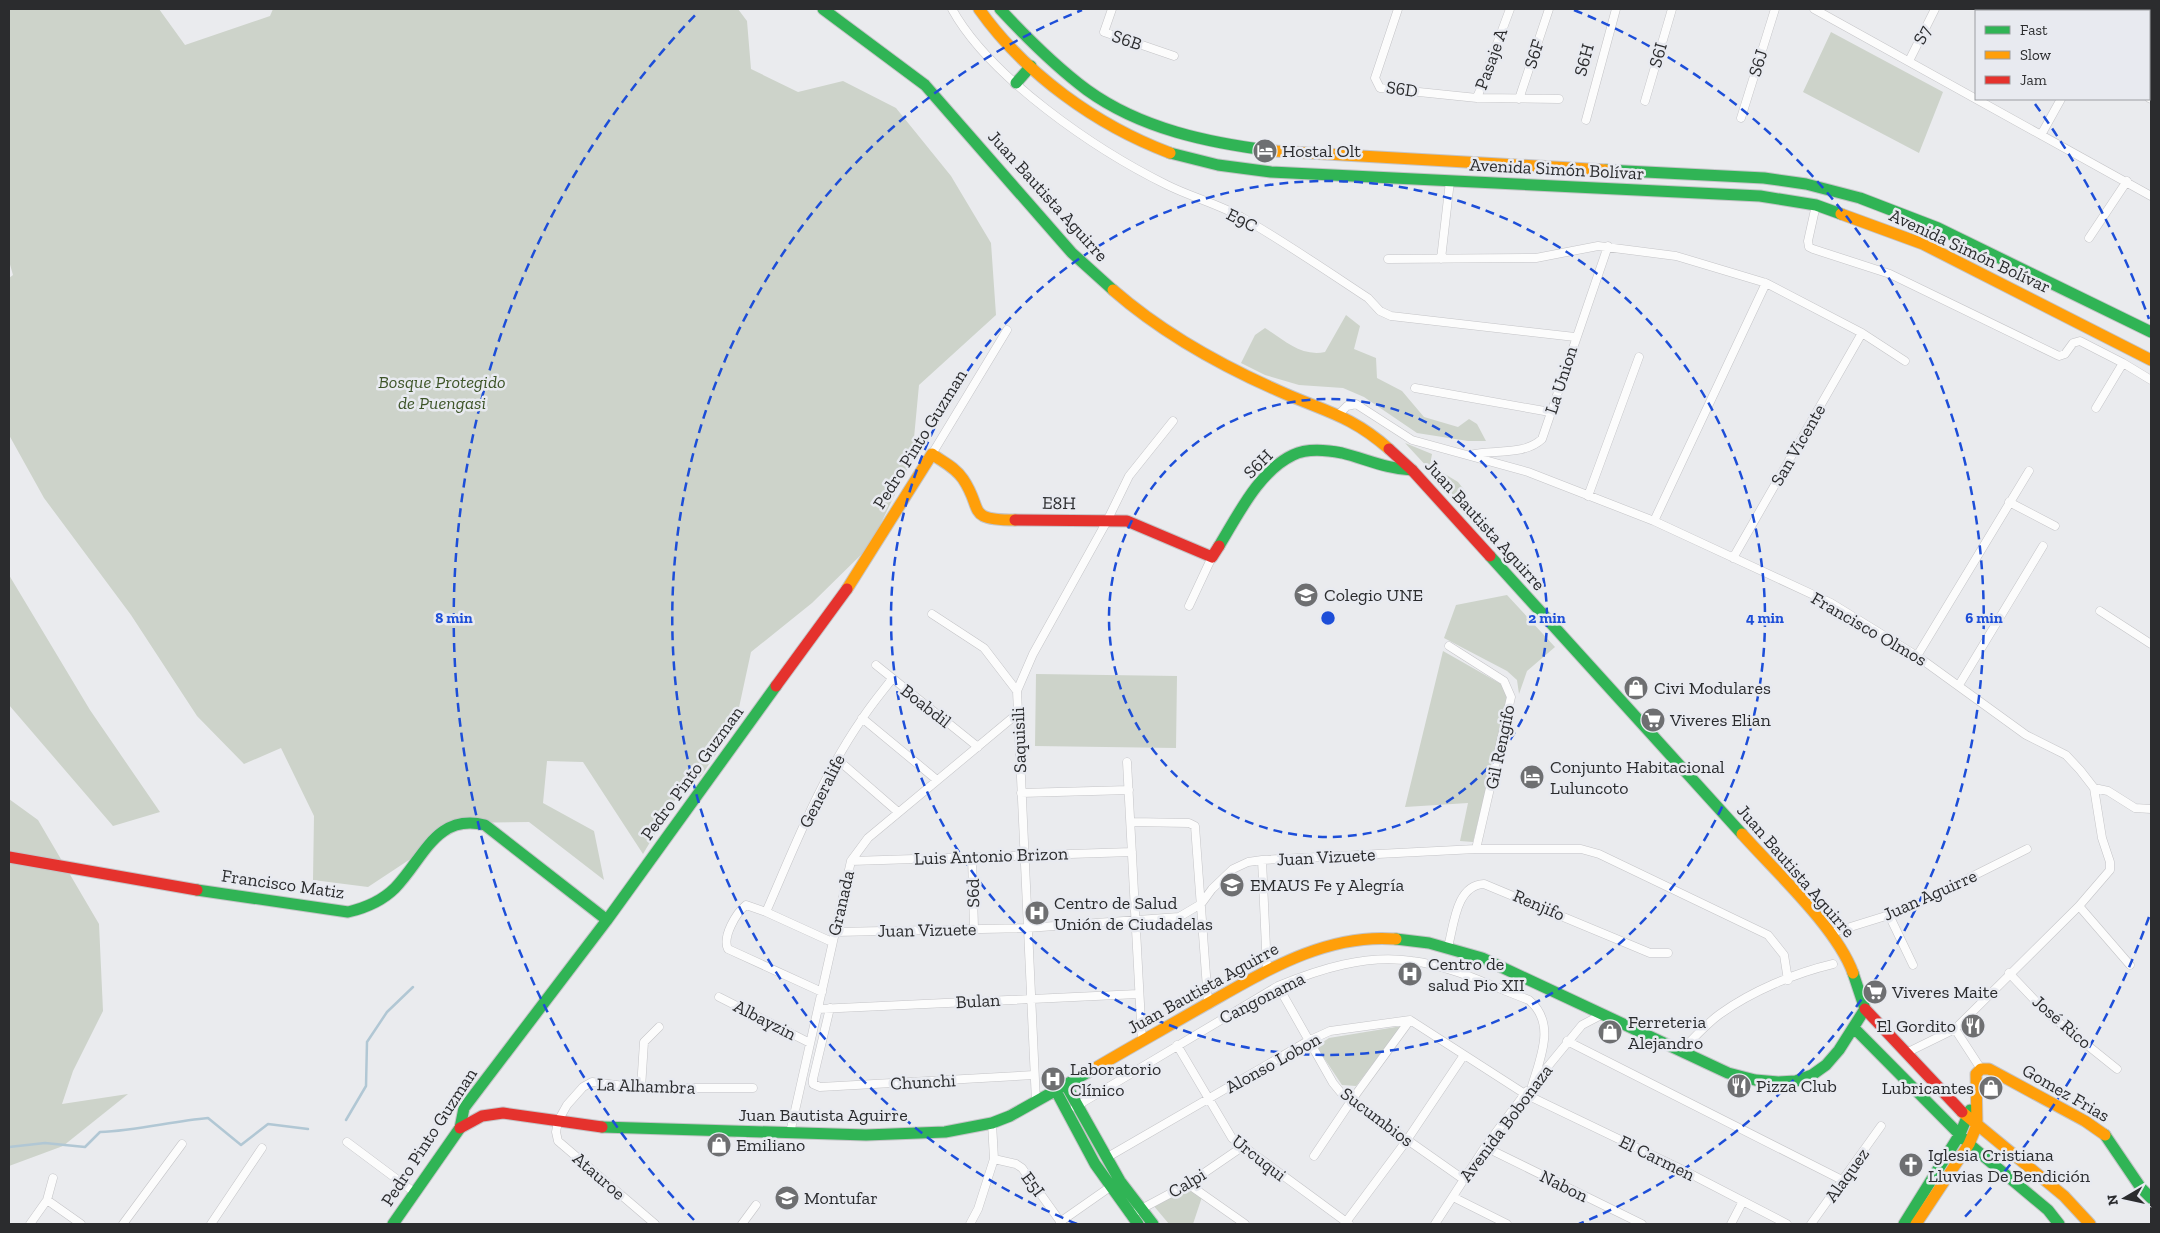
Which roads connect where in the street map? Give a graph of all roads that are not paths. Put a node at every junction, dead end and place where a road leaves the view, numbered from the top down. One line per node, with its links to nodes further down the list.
1 (823, 9): 49 (main road, Juan Bautista Aguirre)
2 (952, 9): 17 (street, E9C)
3 (979, 9): 16 (main road, Avenida Simón Bolívar)
4 (1000, 9): 38 (main road, Avenida Simón Bolívar)
5 (1112, 9): 14 (street, S6B)
6 (1398, 9): 18 (street, S6D)
7 (1510, 9): 18 (street, Pasaje A)
8 (1549, 9): 20 (street, S6F)
9 (1616, 9): 26 (street, S6H)
10 (1672, 9): 24 (street, S6I)
11 (1775, 9): 25 (street, S6J)
12 (1814, 9): 15 (street)
13 (1935, 9): 15 (street, S7)
14 (1174, 56)
15 (1909, 61): 19 (street)
16 (1031, 66): 17 (main road); 28 (main road, Avenida Simón Bolívar)
17 (1016, 83): 40 (street, E9C)
18 (1477, 98): 20 (street, Pasaje A)
19 (1975, 98)
20 (1519, 99): 21 (street, Pasaje A)
21 (1559, 99)
22 (1979, 100): 27 (street)
23 (2060, 100): 27 (street)
24 (1645, 101)
25 (1741, 118)
26 (1586, 120)
27 (2041, 135): 29 (street)
28 (1450, 181): 31 (main road, Avenida Simón Bolívar); 35 (street)
29 (2127, 181): 30 (street); 32 (street)
30 (2151, 196)
31 (1816, 205): 42 (main road, Avenida Simón Bolívar); 44 (street)
32 (2089, 238)
33 (1608, 246): 35 (street); 36 (street); 40 (street, La Union)
34 (1388, 259): 35 (street)
35 (1440, 259)
36 (1766, 283): 39 (street); 58 (street)
37 (1007, 330): 51 (street, Pedro Pinto Guzman)
38 (2151, 332)
39 (1862, 333): 43 (street); 62 (street, San Vicente)
40 (1575, 338): 48 (street, La Union)
41 (1639, 357): 55 (street)
42 (2151, 360)
43 (1905, 361)
44 (2122, 363): 45 (street); 47 (street)
45 (2151, 380)
46 (1415, 388): 48 (street)
47 (2096, 408)
48 (1550, 412): 52 (street, La Union)
49 (1339, 414): 52 (street, Francisco Olmos); 53 (main road, Juan Bautista Aguirre)
50 (1173, 421): 57 (street, Saquisili)
51 (932, 454): 57 (main road, E8H); 97 (main road, Pedro Pinto Guzman)
52 (1467, 455): 55 (street, Francisco Olmos)
53 (1412, 470): 61 (main road, S6H); 102 (main road, Juan Bautista Aguirre)
54 (2029, 471): 56 (street)
55 (1588, 496): 58 (street, Francisco Olmos)
56 (2009, 502): 59 (street); 68 (street)
57 (1107, 521): 61 (main road, E8H); 72 (street, Saquisili)
58 (1654, 521): 62 (street, Francisco Olmos)
59 (2055, 526)
60 (2043, 546): 71 (street)
61 (1212, 557): 63 (street, S6H)
62 (1733, 558): 68 (street, Francisco Olmos)
63 (1189, 606)
64 (2100, 611): 66 (street)
65 (932, 614): 72 (street)
66 (2151, 644)
67 (1449, 646): 85 (street, Gil Rengifo)
68 (1917, 656): 71 (street, Francisco Olmos)
69 (876, 665): 70 (street, Boabdil)
70 (892, 679): 74 (street, Generalife); 75 (street, Boabdil)
71 (1959, 685): 79 (street, Francisco Olmos)
72 (1017, 691): 73 (street, Saquisili)
73 (1017, 714): 75 (street, Granada); 81 (street, Saquisili)
74 (862, 718): 76 (street, Generalife); 78 (street)
75 (978, 747): 78 (street, Granada)
76 (837, 759): 83 (street); 95 (street, Generalife)
77 (1127, 762): 80 (street)
78 (937, 780): 83 (street, Granada)
79 (2094, 788): 82 (street); 94 (street)
80 (1129, 790): 81 (street); 84 (street)
81 (1021, 793): 88 (street, Saquisili)
82 (2151, 809)
83 (898, 812): 92 (street, Granada)
84 (1130, 822): 87 (street); 93 (street)
85 (1476, 849): 91 (street, Juan Vizuete); 111 (street, Juan Vizuete)
86 (2027, 849): 96 (street, Juan Aguirre)
87 (1132, 852): 88 (street, Luis Antonio Brizon); 98 (street)
88 (1024, 855): 89 (street, Luis Antonio Brizon); 99 (street, Saquisili)
89 (972, 856): 92 (street, Luis Antonio Brizon); 100 (street, S6d)
90 (9, 857): 97 (main road, Francisco Matiz)
91 (1262, 860): 93 (street, Juan Vizuete); 109 (street)
92 (851, 861): 101 (street, Granada)
93 (1201, 904): 98 (street, Juan Vizuete); 117 (street)
94 (2078, 906): 108 (street); 110 (street)
95 (766, 912): 103 (street); 113 (street)
96 (1889, 915): 102 (street, Juan Aguirre); 107 (street)
97 (607, 920): 154 (main road, Pedro Pinto Guzman)
98 (1134, 922): 99 (street, Juan Vizuete); 114 (street)
99 (1027, 928): 100 (street, Juan Vizuete); 116 (street, Saquisili)
100 (974, 929): 101 (street, Juan Vizuete)
101 (835, 932): 103 (street, Granada)
102 (1831, 933): 120 (main road, Juan Bautista Aguirre)
103 (832, 942): 113 (street, Granada)
104 (1448, 946): 105 (street, Renjifo); 109 (main road, Juan Bautista Aguirre); 118 (main road, Juan Bautista Aguirre)
105 (1668, 954)
106 (1833, 964): 111 (street)
107 (1913, 965)
108 (2130, 965)
109 (1267, 970): 117 (main road, Juan Bautista Aguirre)
110 (2009, 973): 127 (street); 137 (street, José Rico)
111 (1788, 980): 133 (street)
112 (1278, 986): 129 (street, Sucumbios); 132 (street, Cangonama); 139 (street, Cangonama)
113 (822, 992): 121 (street, Granada)
114 (1138, 994): 116 (street, Bulan); 128 (street)
115 (719, 998): 131 (street, Albayzin)
116 (1031, 999): 119 (street, Bulan); 138 (street, Saquisili)
117 (1208, 1002): 128 (main road, Juan Bautista Aguirre)
118 (1581, 1003): 122 (main road, Juan Bautista Aguirre); 124 (street)
119 (830, 1008): 121 (street, Bulan); 138 (street, Chunchi)
120 (1865, 1008): 126 (main road, Juan Bautista Aguirre); 134 (main road)
121 (818, 1009): 131 (street, Granada)
122 (1603, 1014): 124 (street, Avenida Bobonaza); 133 (main road, Juan Bautista Aguirre)
123 (1410, 1020): 129 (street, Alonso Lobon); 135 (street); 146 (street)
124 (1582, 1025): 130 (street, Avenida Bobonaza)
125 (660, 1027): 140 (street)
126 (1854, 1028): 133 (main road, Juan Bautista Aguirre); 156 (main road)
127 (1955, 1029): 134 (street); 136 (street)
128 (1142, 1041): 142 (main road, Juan Bautista Aguirre)
129 (1308, 1041): 145 (street, Alonso Lobon); 146 (street, Sucumbios)
130 (1568, 1041): 139 (street, Avenida Bobonaza); 169 (street)
131 (810, 1044): 155 (street, Granada)
132 (1176, 1045): 145 (street, Urcuqui); 148 (street, Cangonama)
133 (1681, 1050)
134 (1906, 1053): 149 (main road)
135 (1464, 1056): 143 (street); 157 (street)
136 (1981, 1069): 144 (main road); 174 (main road, Gomez Frias)
137 (2117, 1069)
138 (1034, 1075): 147 (street, Saquisili)
139 (1532, 1086): 143 (street, Avenida Bobonaza)
140 (641, 1088): 141 (street, La Alhambra); 150 (street, La Alhambra)
141 (753, 1088)
142 (1061, 1088): 147 (main road, Juan Bautista Aguirre); 148 (main road)
143 (1525, 1094): 162 (street, Avenida Bobonaza); 176 (street, El Carmen)
144 (1976, 1095): 149 (main road); 152 (main road)
145 (1208, 1099): 161 (street, Urcuqui); 165 (street, Alonso Lobon)
146 (1351, 1101): 157 (street, Sucumbios); 164 (street)
147 (1036, 1102): 151 (main road, Juan Bautista Aguirre)
148 (1072, 1108): 165 (main road); 171 (main road)
149 (1968, 1118): 152 (main road); 156 (main road)
150 (558, 1121): 154 (main road, Juan Bautista Aguirre); 155 (main road, Juan Bautista Aguirre); 187 (street, Atauroe)
151 (992, 1123): 155 (main road, Juan Bautista Aguirre); 166 (street)
152 (1977, 1125): 160 (main road); 201 (main road)
153 (1882, 1126): 169 (street, Alaquez)
154 (460, 1128): 172 (main road, Pedro Pinto Guzman)
155 (790, 1133)
156 (1960, 1134): 160 (main road); 199 (main road)
157 (1407, 1140): 168 (street, Sucumbios); 180 (street)
158 (347, 1142): 172 (street)
159 (182, 1144): 184 (street)
160 (1969, 1144): 181 (main road); 200 (main road)
161 (1242, 1147): 170 (street, Calpi); 180 (street, Urcuqui)
162 (1485, 1147): 168 (street, Avenida Bobonaza); 195 (street, Nabon)
163 (262, 1148): 185 (street)
164 (1314, 1156)
165 (1106, 1158): 178 (main road)
166 (994, 1159): 179 (street, E5I); 189 (street)
167 (53, 1178): 175 (street)
168 (1463, 1179): 173 (street, Avenida Bobonaza)
169 (1844, 1181): 198 (street, Alaquez)
170 (1188, 1184): 178 (street, Calpi); 192 (street)
171 (1110, 1188): 178 (main road); 179 (street)
172 (414, 1192): 186 (main road, Pedro Pinto Guzman)
173 (1453, 1197): 193 (street, Avenida Bobonaza); 194 (street)
174 (2151, 1198)
175 (47, 1200): 182 (street); 183 (street)
176 (1743, 1201): 196 (street); 197 (street, El Carmen)
177 (756, 1205): 188 (street)
178 (1135, 1212): 190 (main road); 191 (main road)
179 (1061, 1223)
180 (1347, 1223)
181 (1919, 1223)
182 (30, 1224)
183 (81, 1224)
184 (123, 1224)
185 (211, 1224)
186 (393, 1224)
187 (655, 1224)
188 (742, 1224)
189 (970, 1224)
190 (1138, 1224)
191 (1153, 1224)
192 (1245, 1224)
193 (1435, 1224)
194 (1507, 1224)
195 (1642, 1224)
196 (1731, 1224)
197 (1787, 1224)
198 (1811, 1224)
199 (1904, 1224)
200 (2059, 1224)
201 (2090, 1224)

